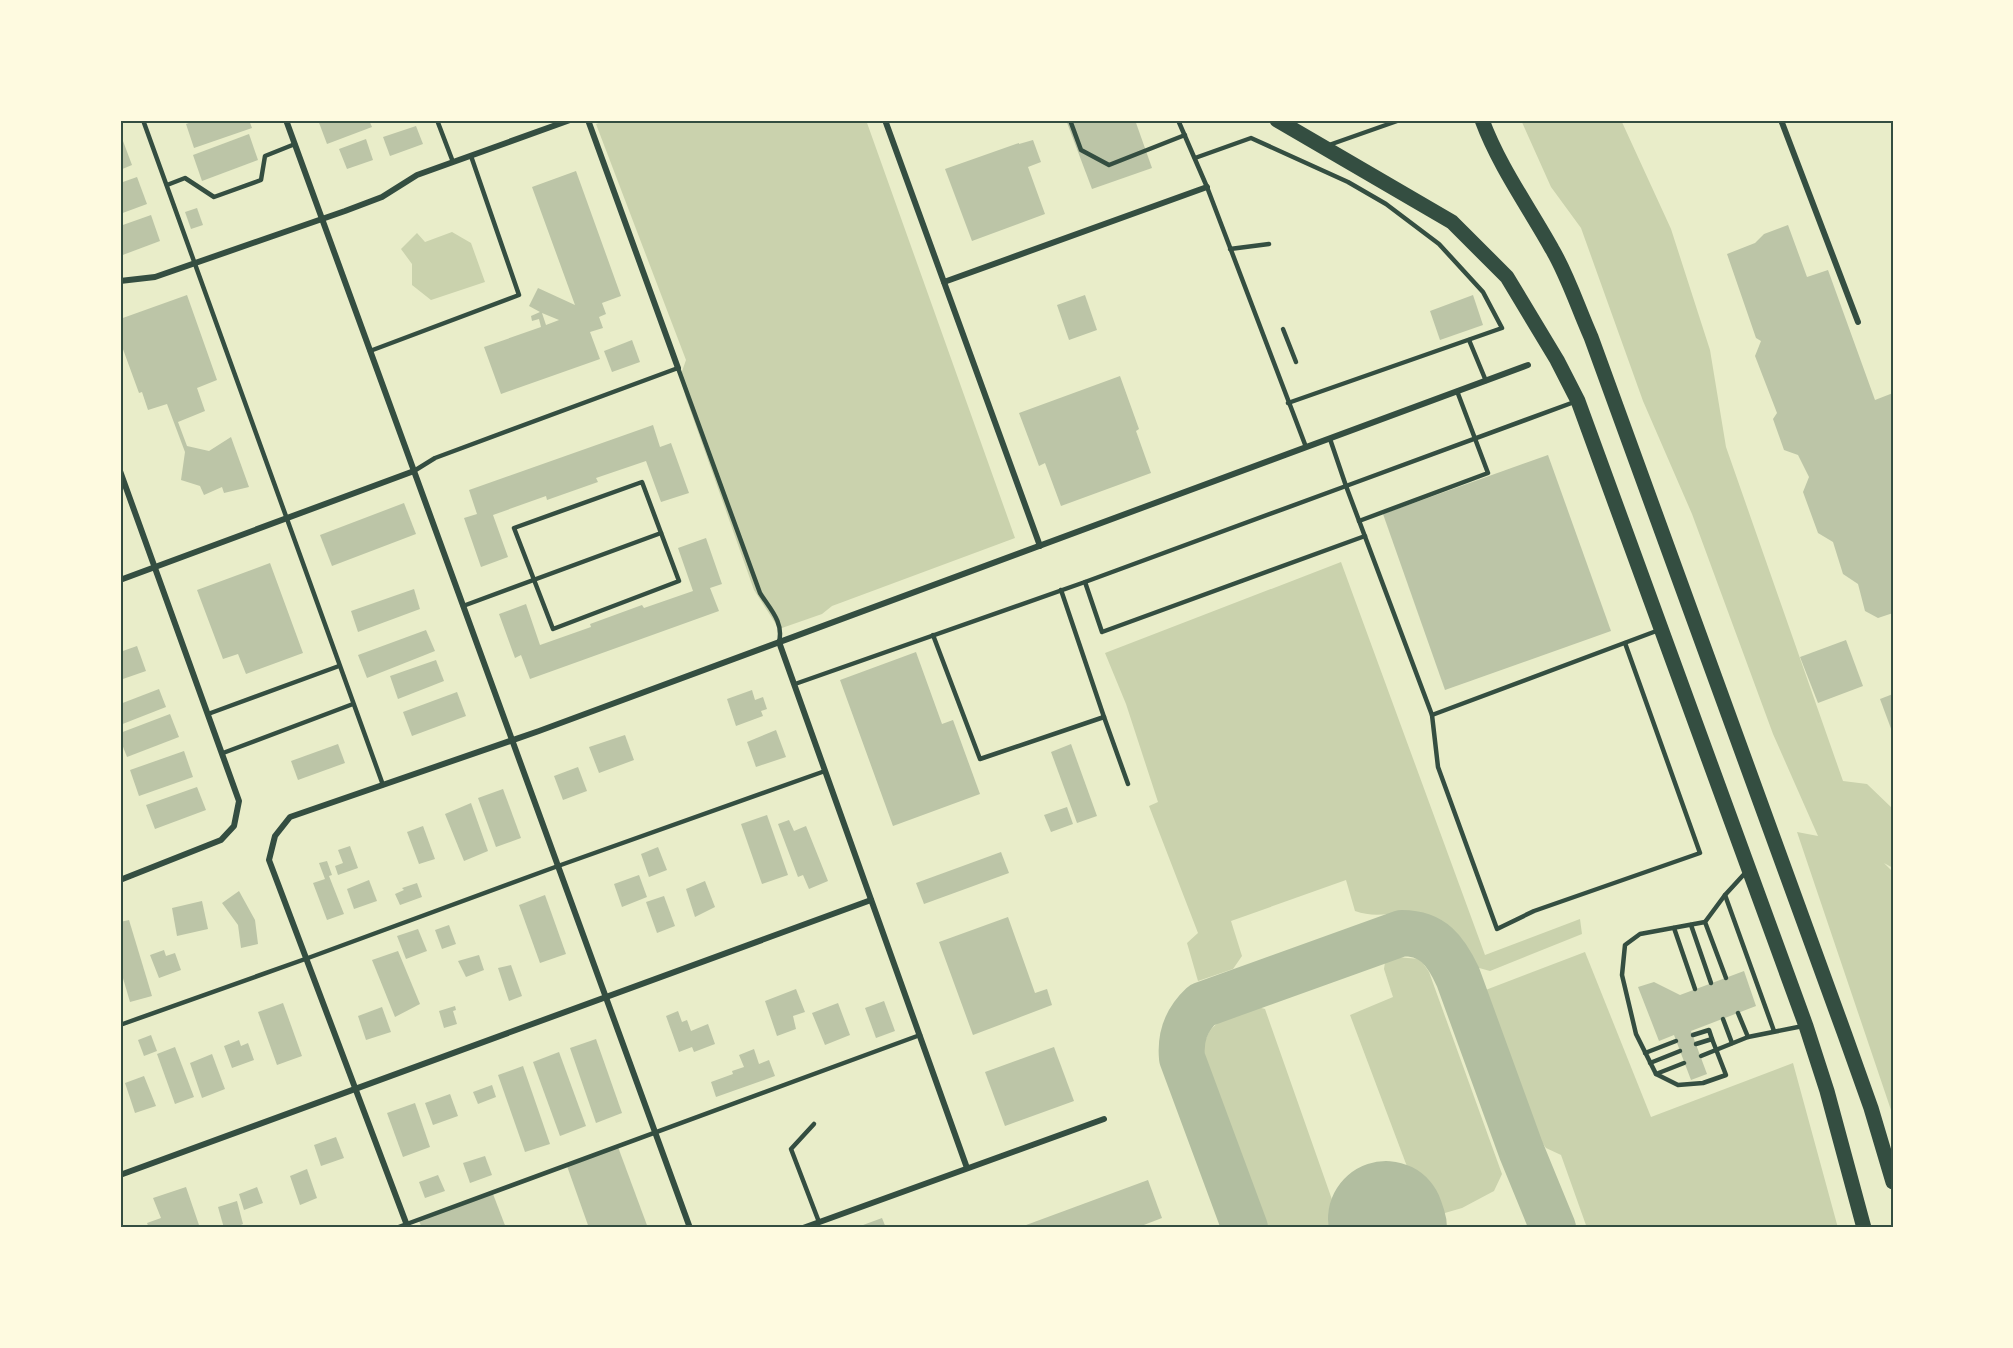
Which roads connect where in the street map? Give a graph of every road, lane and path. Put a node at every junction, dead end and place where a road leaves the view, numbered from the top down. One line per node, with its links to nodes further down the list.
1 (142, 120): 19 (lane)
2 (286, 120): 14 (street)
3 (437, 120): 18 (lane)
4 (570, 120): 16 (street)
5 (588, 120): 33 (street)
6 (885, 120): 26 (street)
7 (1070, 120): 13 (lane)
8 (1178, 120): 13 (lane)
9 (1277, 120): 15 (highway)
10 (1400, 120): 15 (lane)
11 (1482, 120): 108 (highway)
12 (1781, 120): 27 (street)
13 (1185, 135): 17 (lane)
14 (295, 144): 19 (lane); 21 (street)
15 (1325, 147): 36 (highway)
16 (471, 156): 18 (street); 30 (lane)
17 (1196, 158): 20 (lane); 29 (lane)
18 (453, 162): 21 (street)
19 (166, 185): 24 (lane)
20 (1207, 188): 23 (lane); 26 (street)
21 (322, 218): 24 (street); 30 (street)
22 (1269, 244): 23 (lane)
23 (1230, 249): 37 (lane)
24 (195, 263): 25 (street); 44 (lane)
25 (120, 281)
26 (944, 282): 48 (street)
27 (1858, 322)
28 (1283, 329): 31 (lane)
29 (1469, 340): 34 (lane); 37 (lane)
30 (370, 351): 42 (street)
31 (1296, 362)
32 (1528, 365): 34 (street)
33 (678, 368): 42 (lane); 57 (lane)
34 (1485, 381): 35 (street)
35 (1457, 391): 38 (street); 39 (lane)
36 (1578, 401): 39 (lane); 55 (highway)
37 (1288, 403): 40 (lane)
38 (1330, 439): 40 (street); 43 (lane)
39 (1475, 439): 43 (lane); 45 (lane)
40 (1306, 447): 48 (street)
41 (120, 471): 49 (street)
42 (414, 471): 44 (street); 54 (street)
43 (1346, 486): 45 (lane); 52 (lane)
44 (285, 518): 49 (street); 59 (lane)
45 (1359, 521): 47 (lane)
46 (661, 533): 51 (lane); 51 (lane); 51 (lane)
47 (1365, 536): 52 (lane); 63 (lane)
48 (1040, 546): 57 (street)
49 (154, 567): 50 (street); 62 (street)
50 (120, 579)
51 (533, 580): 54 (lane)
52 (1085, 582): 53 (lane)
53 (1061, 590): 56 (lane); 64 (lane)
54 (463, 606): 65 (street)
55 (1663, 633): 58 (lane); 71 (highway)
56 (933, 635): 60 (lane); 64 (lane)
57 (779, 642): 60 (street); 65 (street)
58 (1625, 644): 63 (lane); 63 (lane)
59 (339, 666): 61 (lane); 62 (lane)
60 (795, 684): 67 (street)
61 (353, 704): 66 (lane); 69 (lane)
62 (208, 714): 66 (street)
63 (1432, 715)
64 (1104, 717): 68 (lane)
65 (512, 740): 69 (street); 70 (street)
66 (223, 753): 72 (street)
67 (825, 771): 70 (lane); 74 (street)
68 (1128, 784)
69 (382, 785): 78 (street)
70 (558, 866): 78 (lane); 82 (street)
71 (1749, 869): 73 (lane); 86 (highway)
72 (120, 880)
73 (1725, 895): 75 (lane); 87 (lane)
74 (872, 900): 82 (street); 88 (street)
75 (1706, 922): 76 (lane); 79 (lane)
76 (1691, 925): 77 (lane); 80 (lane)
77 (1674, 928): 81 (lane); 97 (lane)
78 (308, 958): 85 (lane); 102 (street)
79 (1726, 978)
80 (1711, 983)
81 (1695, 989)
82 (606, 997): 102 (street); 105 (street)
83 (1738, 1013): 90 (lane)
84 (1723, 1019): 93 (lane)
85 (120, 1025)
86 (1806, 1026): 87 (lane); 114 (highway)
87 (1774, 1031): 90 (lane)
88 (920, 1035): 105 (lane); 106 (street)
89 (1693, 1035): 91 (lane)
90 (1748, 1037): 93 (lane)
91 (1712, 1039): 94 (lane); 95 (lane)
92 (1676, 1041): 97 (lane)
93 (1732, 1043): 95 (lane)
94 (1696, 1044)
95 (1716, 1049): 98 (lane); 101 (lane)
96 (1680, 1051): 99 (lane)
97 (1646, 1053): 99 (lane)
98 (1701, 1056)
99 (1650, 1063): 101 (lane)
100 (1684, 1063): 101 (lane)
101 (1656, 1074)
102 (356, 1089): 107 (street); 110 (street)
103 (1104, 1119): 106 (street)
104 (814, 1124): 109 (lane)
105 (655, 1133): 110 (lane); 112 (street)
106 (968, 1168): 109 (street)
107 (120, 1175)
108 (1893, 1182)
109 (819, 1222): 113 (street)
110 (407, 1226): 111 (lane)
111 (396, 1228)
112 (690, 1228)
113 (803, 1228)
114 (1864, 1228)

